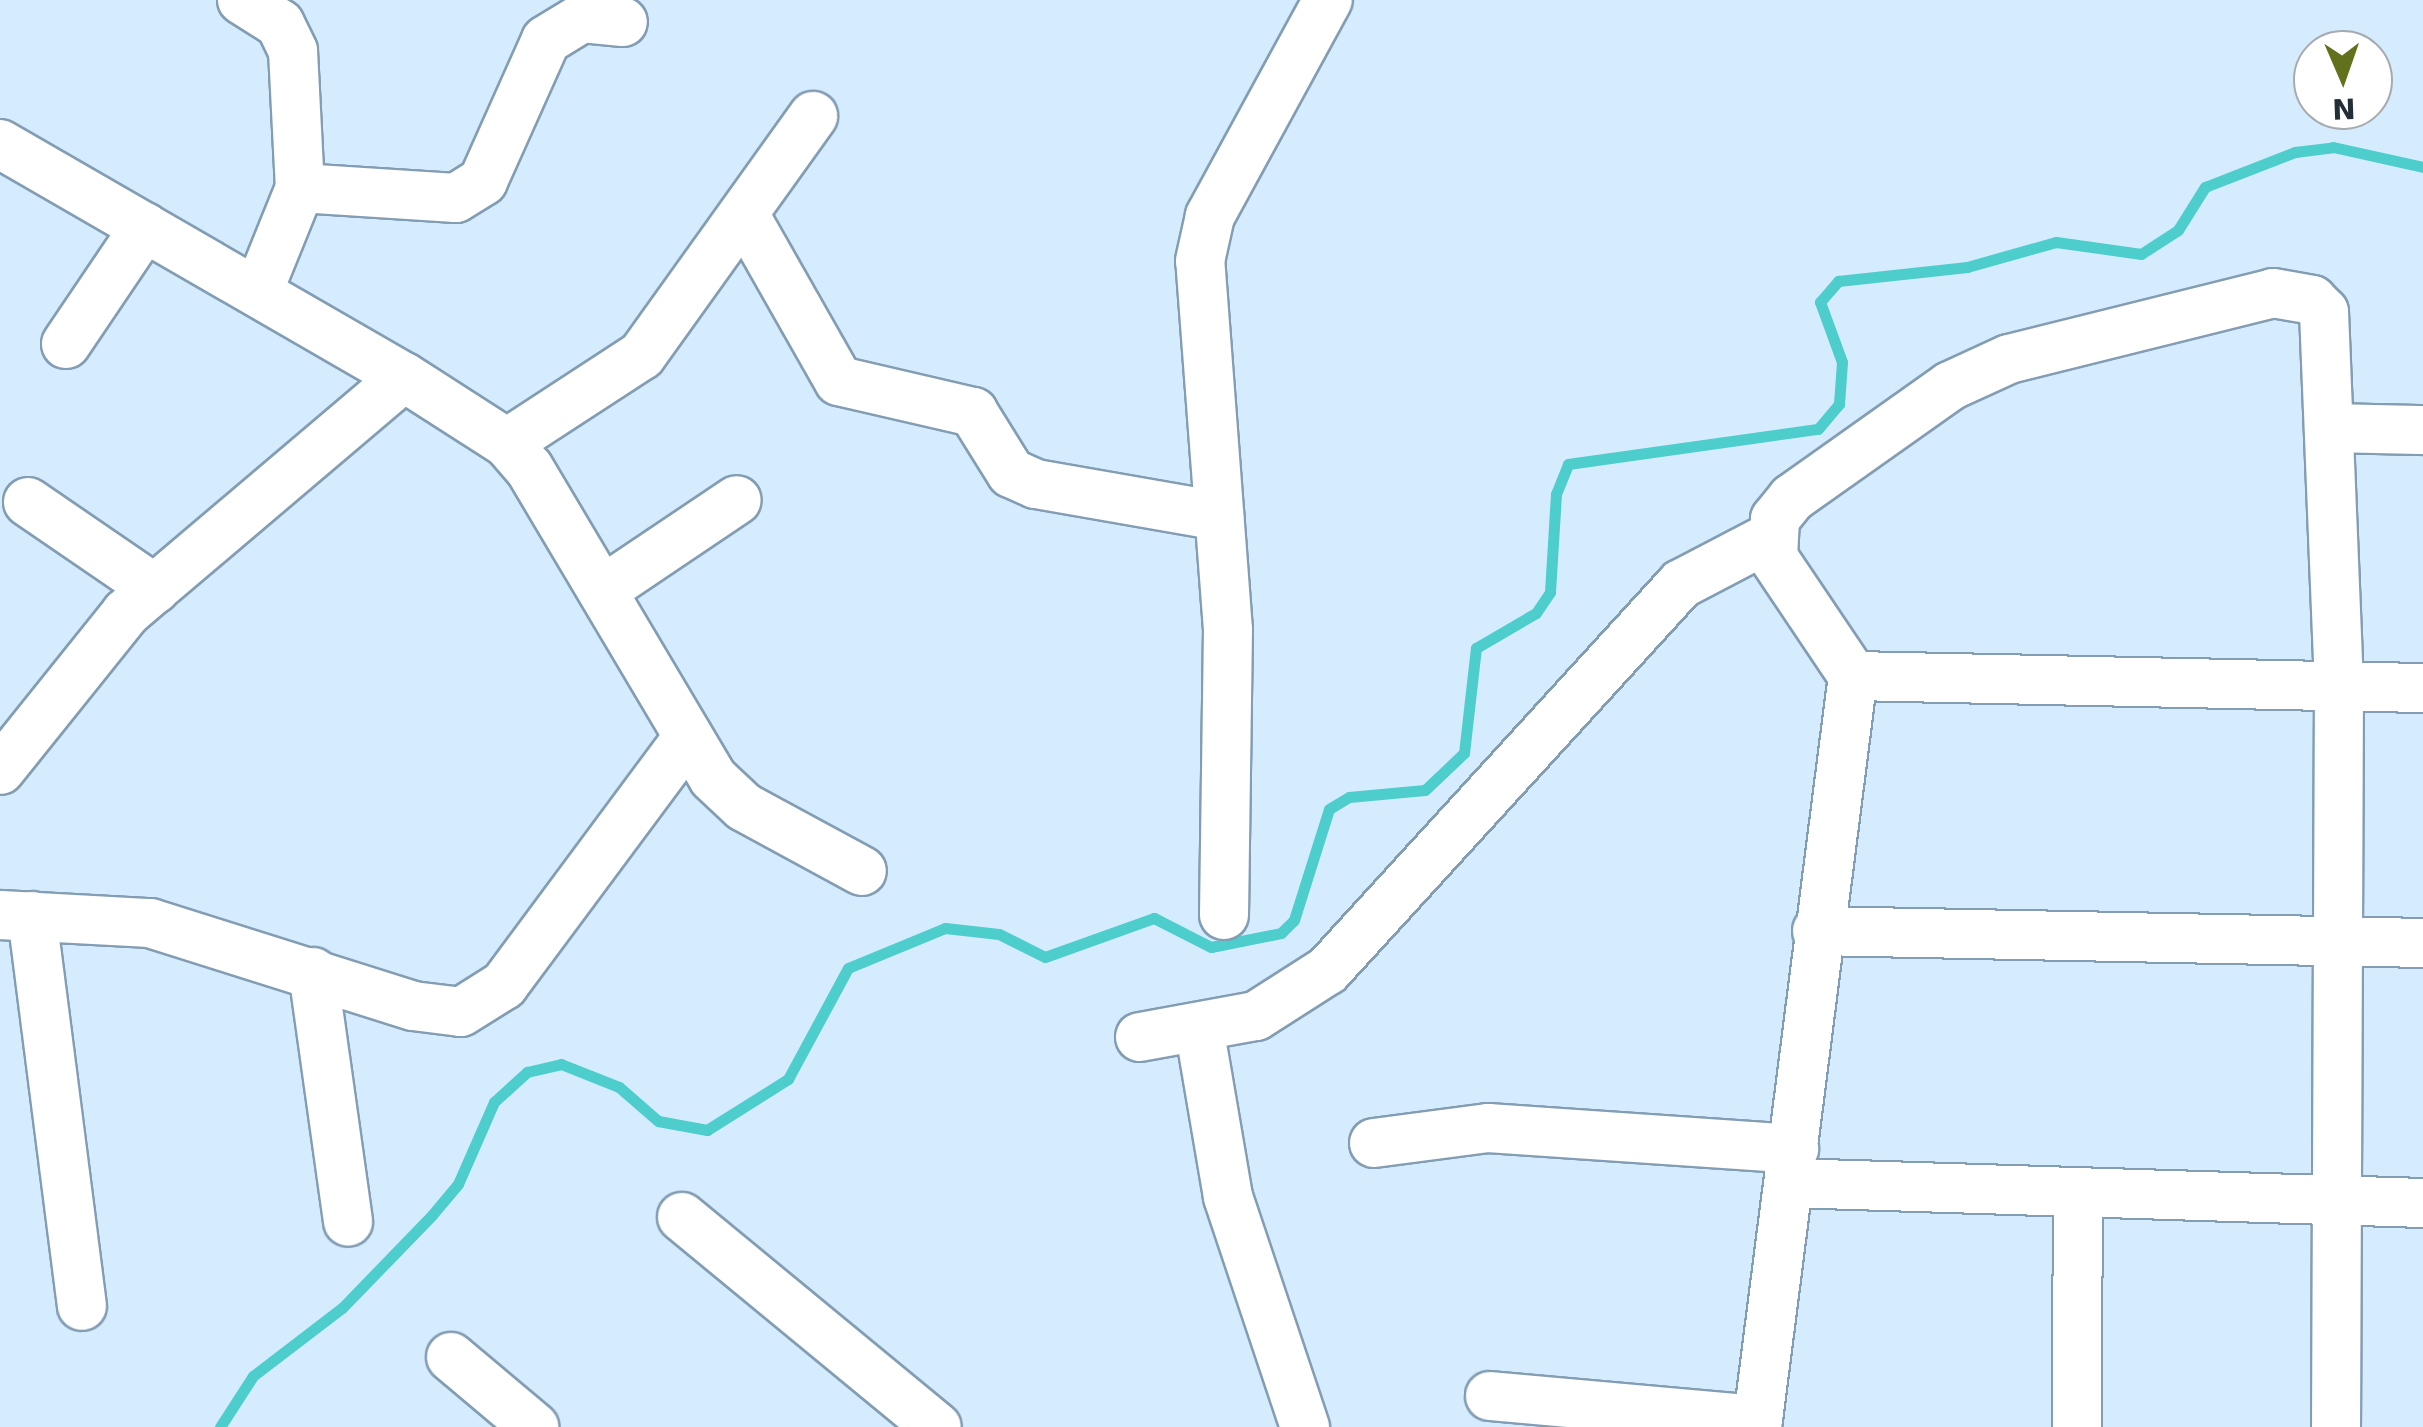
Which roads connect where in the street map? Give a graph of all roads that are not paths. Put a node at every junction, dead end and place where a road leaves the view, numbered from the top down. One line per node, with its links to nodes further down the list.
1 (242, 0): 6 (street)
2 (1328, 0): 17 (street)
3 (623, 22): 6 (street)
4 (813, 116): 7 (street)
5 (0, 144): 8 (street)
6 (300, 188): 9 (street)
7 (744, 214): 14 (street); 17 (street)
8 (145, 227): 9 (street); 10 (street)
9 (258, 292): 11 (street)
10 (66, 344)
11 (404, 377): 14 (street); 19 (street)
12 (2332, 428): 13 (street); 18 (street); 22 (street)
13 (2423, 430)
14 (507, 442): 20 (street)
15 (737, 500): 20 (street)
16 (28, 502): 19 (street)
17 (1218, 516): 28 (street)
18 (1770, 538): 21 (street); 33 (street)
19 (155, 589): 25 (street)
20 (603, 590): 24 (street)
21 (1853, 676): 22 (street); 29 (street)
22 (2339, 686): 23 (street); 30 (street)
23 (2423, 688)
24 (688, 738): 26 (street); 32 (street)
25 (0, 770)
26 (862, 872)
27 (16, 915): 32 (street); 42 (street)
28 (1224, 915)
29 (1816, 931): 30 (street); 36 (street)
30 (2338, 940): 31 (street); 38 (street)
31 (2423, 944)
32 (313, 972): 41 (street)
33 (1199, 1026): 34 (street); 48 (street)
34 (1140, 1037)
35 (1374, 1143): 36 (street)
36 (1792, 1166): 37 (street); 45 (street)
37 (2078, 1192): 38 (street); 49 (street)
38 (2338, 1201): 39 (street); 50 (street)
39 (2423, 1203)
40 (682, 1217): 47 (street)
41 (348, 1222)
42 (82, 1306)
43 (451, 1357): 46 (street)
44 (1490, 1396): 45 (street)
45 (1758, 1423)
46 (534, 1427)
47 (937, 1427)
48 (1305, 1427)
49 (2077, 1427)
50 (2336, 1427)

